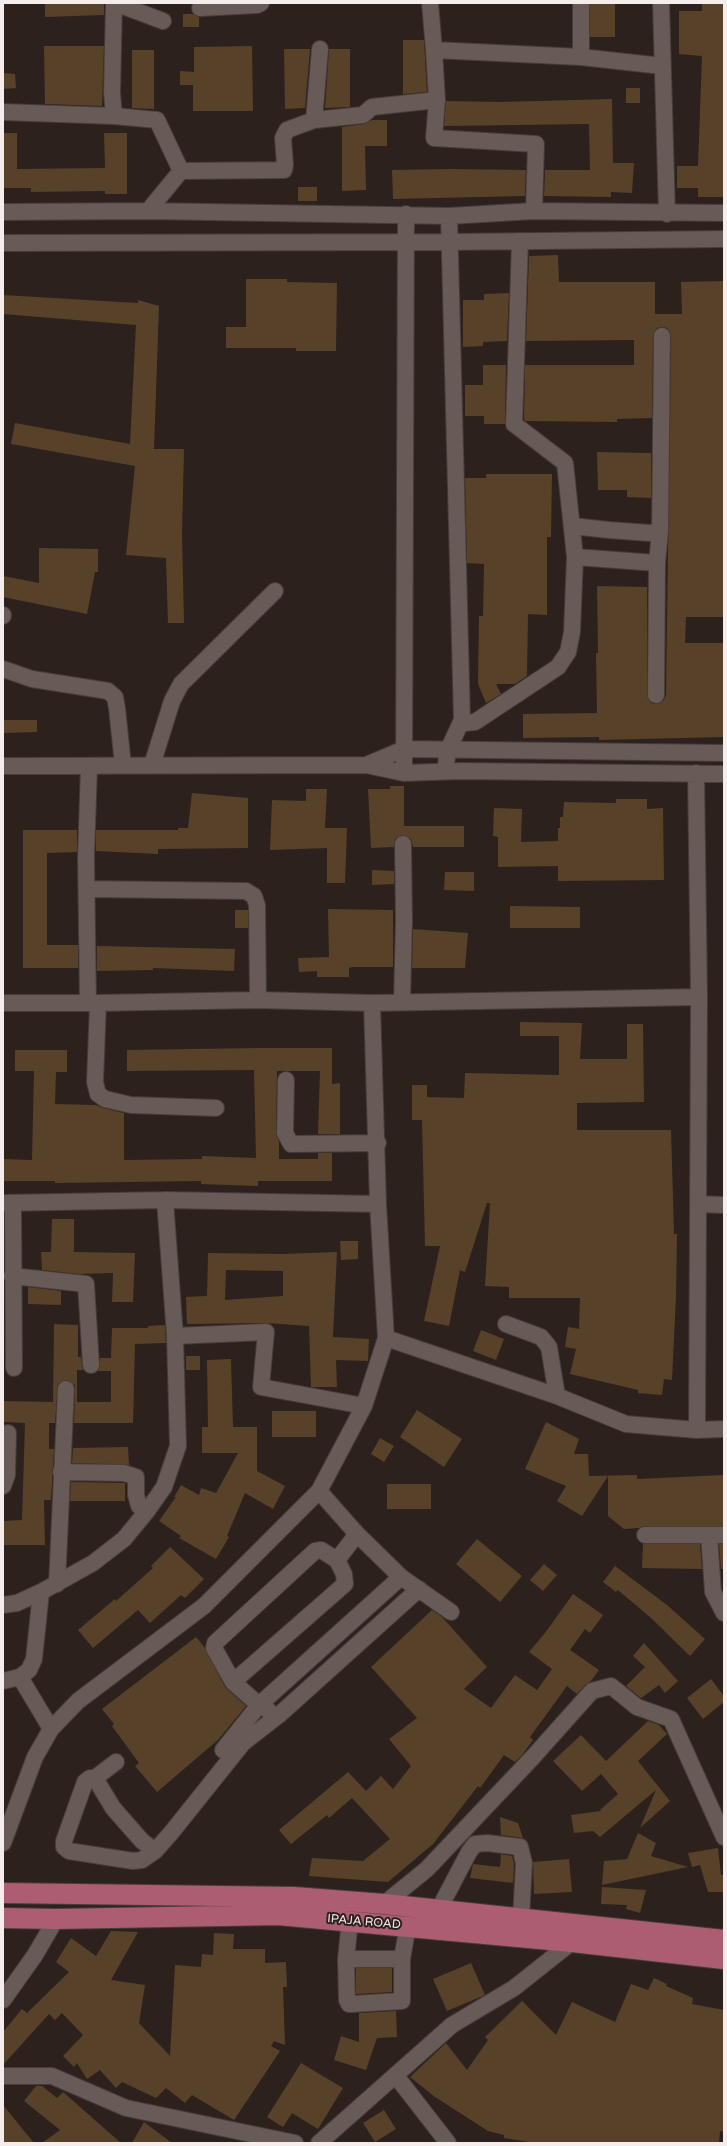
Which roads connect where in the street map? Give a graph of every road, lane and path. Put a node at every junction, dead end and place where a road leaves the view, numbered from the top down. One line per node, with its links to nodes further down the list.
1 (114, 3): 7 (street); 14 (street)
2 (261, 3): 6 (street)
3 (430, 3): 9 (street)
4 (581, 3): 10 (street)
5 (661, 3): 11 (street)
6 (200, 8)
7 (163, 21)
8 (320, 50): 15 (street)
9 (434, 50): 10 (street); 12 (street)
10 (581, 57): 11 (street)
11 (662, 66): 22 (street)
12 (437, 100): 15 (street); 19 (street)
13 (3, 112): 14 (street)
14 (114, 116): 16 (street)
15 (314, 120): 16 (street)
16 (181, 171): 17 (street)
17 (148, 211): 18 (street); 21 (street)
18 (3, 212)
19 (534, 212): 22 (street); 23 (street)
20 (724, 213): 22 (street)
21 (406, 214): 23 (street); 26 (street)
22 (667, 214)
23 (449, 216): 27 (street)
24 (724, 239): 25 (street)
25 (520, 241): 27 (street); 30 (street)
26 (406, 242): 27 (street); 28 (street); 38 (street)
27 (448, 242): 37 (street)
28 (3, 243)
29 (662, 336): 31 (street)
30 (572, 526): 31 (street); 32 (street)
31 (660, 531): 33 (street)
32 (575, 557): 33 (street); 37 (street)
33 (657, 563): 36 (street)
34 (275, 591): 42 (street)
35 (3, 669): 41 (street)
36 (656, 695)
37 (462, 720): 39 (street)
38 (404, 750): 39 (street); 43 (street); 47 (street)
39 (448, 750): 40 (street); 46 (street)
40 (724, 753)
41 (123, 765): 42 (street); 45 (street)
42 (152, 765): 43 (street)
43 (366, 765): 47 (street)
44 (3, 766): 45 (street)
45 (89, 766): 51 (street)
46 (445, 771): 47 (street); 48 (street)
47 (404, 773)
48 (696, 773): 49 (street); 52 (street)
49 (724, 774)
50 (403, 844): 54 (street)
51 (88, 889): 53 (street); 56 (street)
52 (699, 997): 54 (street); 64 (street)
53 (258, 1000): 56 (street); 57 (street)
54 (402, 1002): 57 (street)
55 (3, 1003): 56 (street)
56 (93, 1003): 59 (street)
57 (372, 1003): 60 (street)
58 (286, 1080): 60 (street)
59 (216, 1108)
60 (378, 1143): 63 (street)
61 (165, 1200): 62 (street); 63 (street); 68 (street)
62 (8, 1204): 66 (street)
63 (378, 1204): 69 (street)
64 (698, 1204): 65 (street); 76 (street)
65 (724, 1205)
66 (12, 1276): 70 (street); 71 (street)
67 (506, 1324): 73 (street)
68 (175, 1336): 74 (street); 81 (street)
69 (386, 1338): 73 (street); 74 (street)
70 (91, 1366)
71 (14, 1368)
72 (66, 1389): 78 (street)
73 (557, 1396): 76 (street)
74 (364, 1406): 80 (street)
75 (724, 1429): 76 (street)
76 (697, 1430)
77 (8, 1433): 79 (street)
78 (61, 1472): 81 (street); 87 (street)
79 (3, 1486)
80 (319, 1490): 82 (street); 98 (street)
81 (147, 1511): 87 (street)
82 (357, 1534): 85 (street); 86 (street)
83 (645, 1535): 84 (street)
84 (716, 1535): 92 (street)
85 (337, 1560): 95 (street); 95 (street)
86 (401, 1577): 88 (street); 96 (street)
87 (56, 1584): 89 (street)
88 (419, 1590): 91 (street); 97 (street)
89 (41, 1592): 90 (street); 93 (street)
90 (3, 1605)
91 (451, 1612)
92 (724, 1613)
93 (20, 1677): 94 (street); 98 (street)
94 (3, 1681)
95 (233, 1682): 96 (street)
96 (258, 1705): 97 (street); 103 (street)
97 (279, 1714): 103 (street)
98 (51, 1729): 102 (street)
99 (116, 1762): 100 (street)
100 (95, 1778): 103 (street); 103 (street)
101 (724, 1837): 105 (street)
102 (3, 1843)
103 (150, 1850)
104 (3, 1892): 105 (main road, IPAJA ROAD)
105 (384, 1904): 106 (main road, IPAJA ROAD)
106 (439, 1910): 108 (main road, IPAJA ROAD); 108 (street)
107 (3, 1918): 109 (main road, IPAJA ROAD)
108 (521, 1918): 112 (main road, IPAJA ROAD)
109 (56, 1919): 110 (main road, IPAJA ROAD); 117 (street)
110 (350, 1920): 111 (main road, IPAJA ROAD); 114 (street)
111 (408, 1926): 113 (main road, IPAJA ROAD); 115 (street)
112 (724, 1940)
113 (572, 1942): 116 (main road, IPAJA ROAD); 119 (street)
114 (346, 1959): 115 (street); 115 (street)
115 (402, 1959)
116 (724, 1959)
117 (3, 2000)
118 (3, 2076): 120 (street)
119 (396, 2076): 121 (street); 122 (street)
120 (295, 2143)
121 (319, 2143)
122 (448, 2143)

